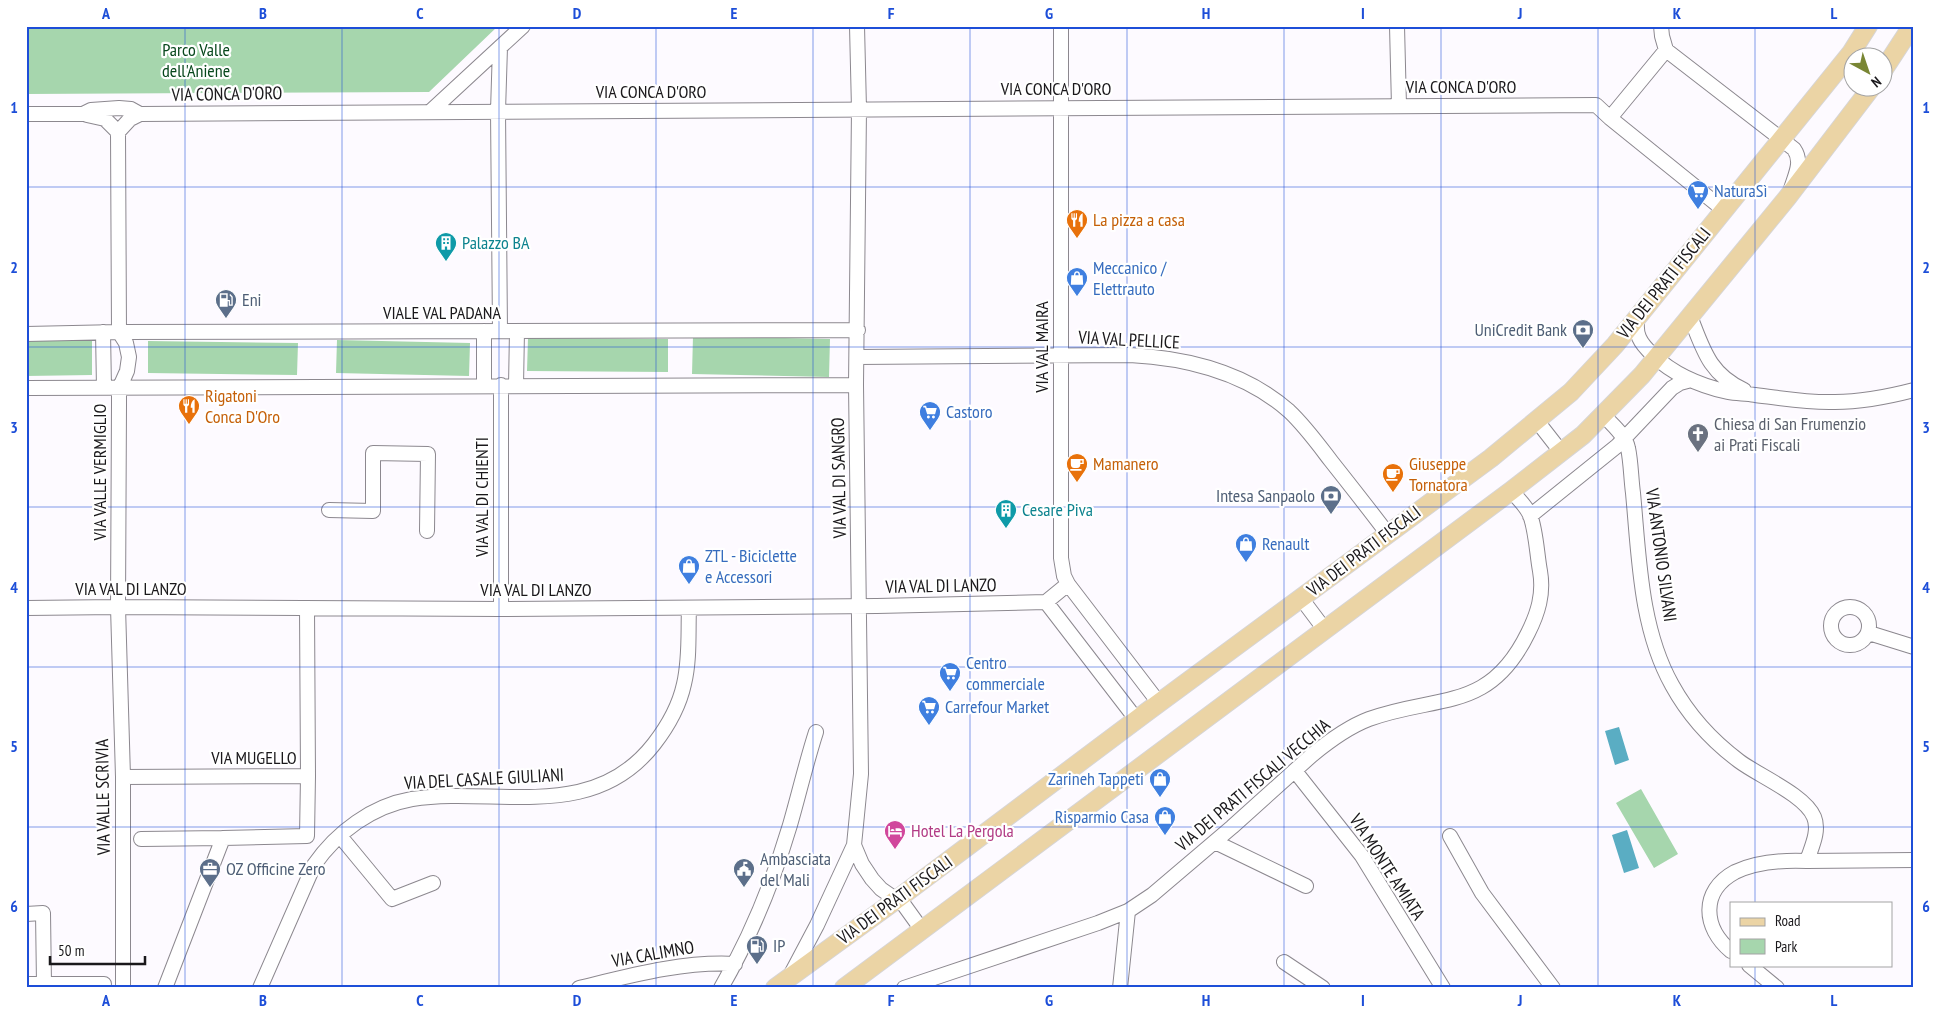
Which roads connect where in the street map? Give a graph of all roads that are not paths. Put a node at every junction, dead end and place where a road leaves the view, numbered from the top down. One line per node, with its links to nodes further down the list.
1 (523, 26): 8 (street)
2 (857, 26): 14 (street, VIA VAL DI SANGRO)
3 (1060, 26): 13 (street, VIA VAL MAIRA)
4 (1397, 26): 12 (street)
5 (1661, 26): 9 (street)
6 (1868, 26): 22 (main road, VIA DEI PRATI FISCALI)
7 (1912, 26): 10 (main road)
8 (500, 47): 15 (street); 16 (street)
9 (1666, 50): 20 (street); 22 (street)
10 (1892, 57)
11 (1863, 98): 23 (main road)
12 (1399, 106): 13 (street, VIA CONCA D'ORO); 20 (street, VIA CONCA D'ORO)
13 (1060, 108): 14 (street, VIA CONCA D'ORO); 34 (street, VIA VAL MAIRA)
14 (859, 109): 16 (street, VIA CONCA D'ORO); 27 (street, VIA VAL DI SANGRO)
15 (431, 111): 16 (street, VIA CONCA D'ORO); 19 (street, VIA CONCA D'ORO)
16 (498, 111): 29 (street)
17 (26, 114): 18 (street, VIA CONCA D'ORO)
18 (83, 114): 19 (street, VIA CONCA D'ORO); 21 (street)
19 (140, 114): 21 (street)
20 (1610, 118): 24 (street, VIA CONCA D'ORO)
21 (118, 132): 32 (street, VIA VALLE VERMIGLIO)
22 (1779, 139): 23 (street); 24 (main road, VIA DEI PRATI FISCALI)
23 (1787, 198): 26 (main road)
24 (1724, 210): 25 (main road, VIA DEI PRATI FISCALI)
25 (1638, 316): 36 (street); 48 (main road, VIA DEI PRATI FISCALI)
26 (1690, 316): 36 (main road); 46 (street)
27 (858, 330): 30 (street, VIALE VAL PADANA); 35 (street, VIA VAL DI SANGRO)
28 (484, 331): 29 (street, VIALE VAL PADANA); 32 (street, VIALE VAL PADANA); 41 (street)
29 (500, 331): 30 (street, VIALE VAL PADANA)
30 (517, 331): 39 (street)
31 (103, 332): 32 (street, VIALE VAL PADANA); 33 (street, VIALE VAL PADANA); 43 (street, VIA VALLE VERMIGLIO)
32 (119, 332): 44 (street, VIA VALLE VERMIGLIO)
33 (26, 334)
34 (1060, 355): 35 (street, VIA VAL PELLICE); 55 (street, VIA VAL PELLICE); 56 (street, VIA VAL MAIRA)
35 (857, 357): 40 (street, VIA VAL DI SANGRO)
36 (1656, 358): 37 (street); 47 (main road)
37 (1691, 380): 46 (street); 49 (street)
38 (501, 385): 39 (street); 41 (street); 64 (street, VIA VAL DI CHIENTI)
39 (516, 385): 40 (street)
40 (856, 385): 60 (street, VIA VAL DI SANGRO)
41 (484, 386): 44 (street)
42 (26, 388): 43 (street)
43 (104, 388): 44 (street)
44 (119, 389): 59 (street, VIA VALLE VERMIGLIO)
45 (1914, 390): 46 (street)
46 (1754, 394)
47 (1603, 415): 49 (street, VIA ANTONIO SILVANI); 50 (main road)
48 (1537, 421): 50 (street); 55 (main road, VIA DEI PRATI FISCALI)
49 (1624, 440): 53 (street); 81 (street, VIA ANTONIO SILVANI)
50 (1562, 452): 51 (main road)
51 (1511, 491): 53 (street, VIA DEI PRATI FISCALI VECCHIA); 65 (main road)
52 (329, 510): 54 (street)
53 (1530, 516): 71 (street, VIA DEI PRATI FISCALI VECCHIA)
54 (427, 531)
55 (1387, 533): 57 (main road, VIA DEI PRATI FISCALI)
56 (1068, 584): 58 (street); 68 (street, VIA VAL MAIRA)
57 (1301, 598): 65 (street); 68 (main road, VIA DEI PRATI FISCALI)
58 (1046, 602): 60 (street, VIA VAL DI LANZO); 69 (street)
59 (118, 606): 61 (street, VIA VAL DI LANZO); 62 (street, VIA VAL DI LANZO); 73 (street, VIA VALLE SCRIVIA)
60 (860, 606): 63 (street, VIA VAL DI LANZO); 79 (street, VIA VAL DI SANGRO)
61 (26, 608)
62 (307, 608): 64 (street, VIA VAL DI LANZO); 72 (street, VIA MUGELLO)
63 (689, 608): 64 (street, VIA VAL DI LANZO); 74 (street, VIA DEL CASALE GIULIANI)
64 (501, 610)
65 (1325, 630): 87 (main road)
66 (1869, 633): 67 (street)
67 (1914, 647)
68 (1159, 703): 69 (main road, VIA DEI PRATI FISCALI)
69 (1136, 719): 84 (main road, VIA DEI PRATI FISCALI)
70 (816, 732): 90 (street)
71 (1294, 771): 78 (street, VIA DEI PRATI FISCALI VECCHIA); 107 (street, VIA MONTE AMIATA)
72 (308, 776): 73 (street, VIA MUGELLO); 76 (street)
73 (122, 777): 97 (street, VIA VALLE SCRIVIA)
74 (340, 836): 82 (street); 99 (street, VIA DEL CASALE GIULIANI)
75 (1450, 836): 96 (street)
76 (222, 838): 77 (street); 98 (street)
77 (141, 839)
78 (1215, 842): 83 (street); 85 (street, VIA DEI PRATI FISCALI VECCHIA)
79 (854, 845): 84 (street); 92 (street)
80 (1914, 860): 81 (street)
81 (1807, 861): 88 (street)
82 (433, 882)
83 (1306, 886)
84 (896, 900): 87 (street); 92 (main road, VIA DEI PRATI FISCALI)
85 (1128, 911): 104 (street, VIA DEI PRATI FISCALI VECCHIA); 105 (street)
86 (26, 914): 94 (street)
87 (922, 930): 103 (main road)
88 (1730, 950)
89 (1284, 962): 106 (street)
90 (735, 964): 100 (street, VIA CALIMNO); 101 (street)
91 (1750, 966): 108 (street)
92 (790, 977): 102 (main road, VIA DEI PRATI FISCALI)
93 (26, 984): 94 (street)
94 (44, 984): 95 (street)
95 (104, 984)
96 (1551, 987)
97 (123, 988)
98 (165, 988)
99 (260, 988)
100 (579, 988)
101 (721, 988)
102 (775, 988)
103 (844, 988)
104 (904, 988)
105 (1120, 988)
106 (1323, 988)
107 (1443, 988)
108 (1777, 988)

